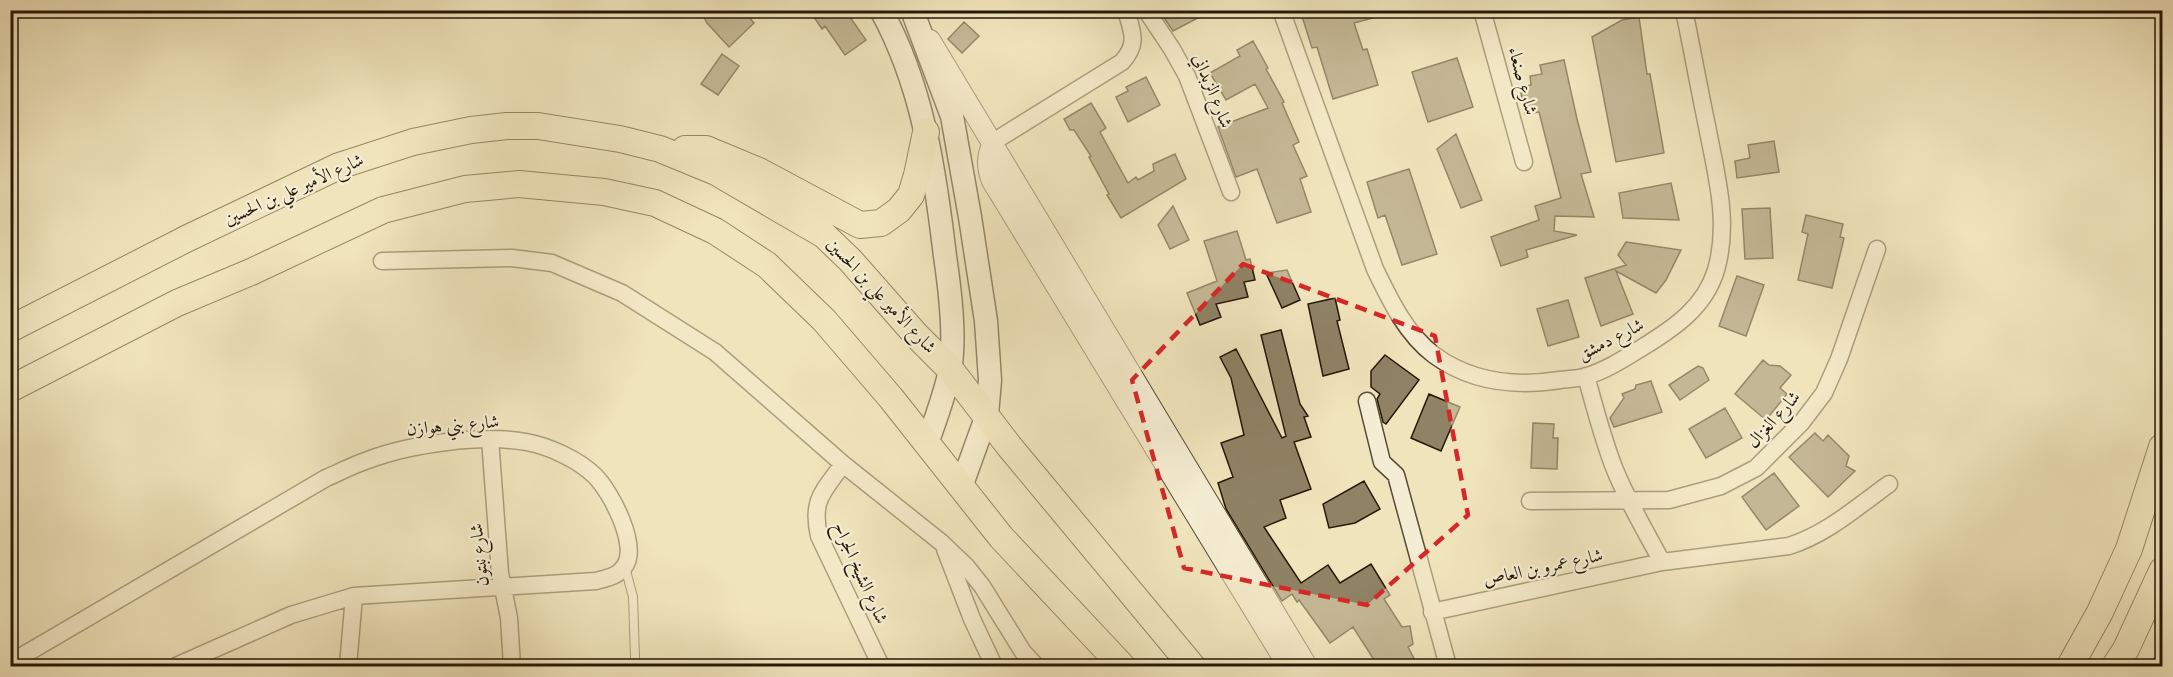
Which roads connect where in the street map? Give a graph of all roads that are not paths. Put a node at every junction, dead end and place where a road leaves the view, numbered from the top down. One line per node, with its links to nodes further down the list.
1 (881, 10): 8 (main road, شارع الأمير علي بن الحسين)
2 (1126, 10): 9 (street)
3 (1146, 10): 12 (street, شارع الزبداني)
4 (1281, 10): 17 (street, شارع دمشق)
5 (1482, 10): 11 (street, شارع صنعاء)
6 (1684, 10): 17 (street, شارع دمشق)
7 (912, 11): 9 (street); 20 (main road)
8 (926, 132): 10 (main road); 16 (main road, شارع الأمير علي بن الحسين)
9 (993, 142): 47 (street); 48 (street)
10 (660, 149): 15 (main road, شارع الأمير علي بن الحسين); 16 (main road, شارع الأمير علي بن الحسين)
11 (1524, 162)
12 (1231, 192)
13 (1877, 249): 28 (street, شارع الغزال)
14 (382, 261): 24 (street)
15 (10, 329)
16 (950, 369): 20 (main road, شارع الأمير علي بن الحسين); 22 (main road, شارع الأمير علي بن الحسين)
17 (1586, 376): 28 (street)
18 (10, 389): 22 (main road)
19 (1367, 401): 35 (street)
20 (987, 415): 26 (main road); 46 (main road, شارع الأمير علي بن الحسين)
21 (490, 439): 31 (street, شارع بني هوازن); 33 (street, شارع نبتون); 38 (street, شارع بني هوازن)
22 (927, 444): 26 (main road)
23 (2163, 447): 50 (main road)
24 (843, 464): 29 (street); 42 (street, شارع الشيخ الجراح)
25 (1889, 484): 30 (street, شارع عمرو بن العاص)
26 (961, 487): 45 (main road)
27 (1530, 501): 28 (street, شارع الغزال)
28 (1629, 502): 30 (street)
29 (942, 543): 43 (street); 44 (street)
30 (1662, 562): 35 (street, شارع عمرو بن العاص)
31 (625, 567): 33 (street); 36 (lane)
32 (2163, 571): 51 (main road)
33 (503, 588): 34 (street); 41 (street, شارع نبتون)
34 (354, 596): 39 (street); 40 (street)
35 (1432, 612): 49 (street)
36 (635, 658)
37 (2163, 662): 52 (street)
38 (10, 663)
39 (176, 666)
40 (348, 666)
41 (512, 666)
42 (881, 666)
43 (994, 666)
44 (1036, 666)
45 (1122, 666)
46 (1192, 666)
47 (1288, 666)
48 (1307, 666)
49 (1448, 666)
50 (2070, 666)
51 (2115, 666)
52 (2160, 666)

